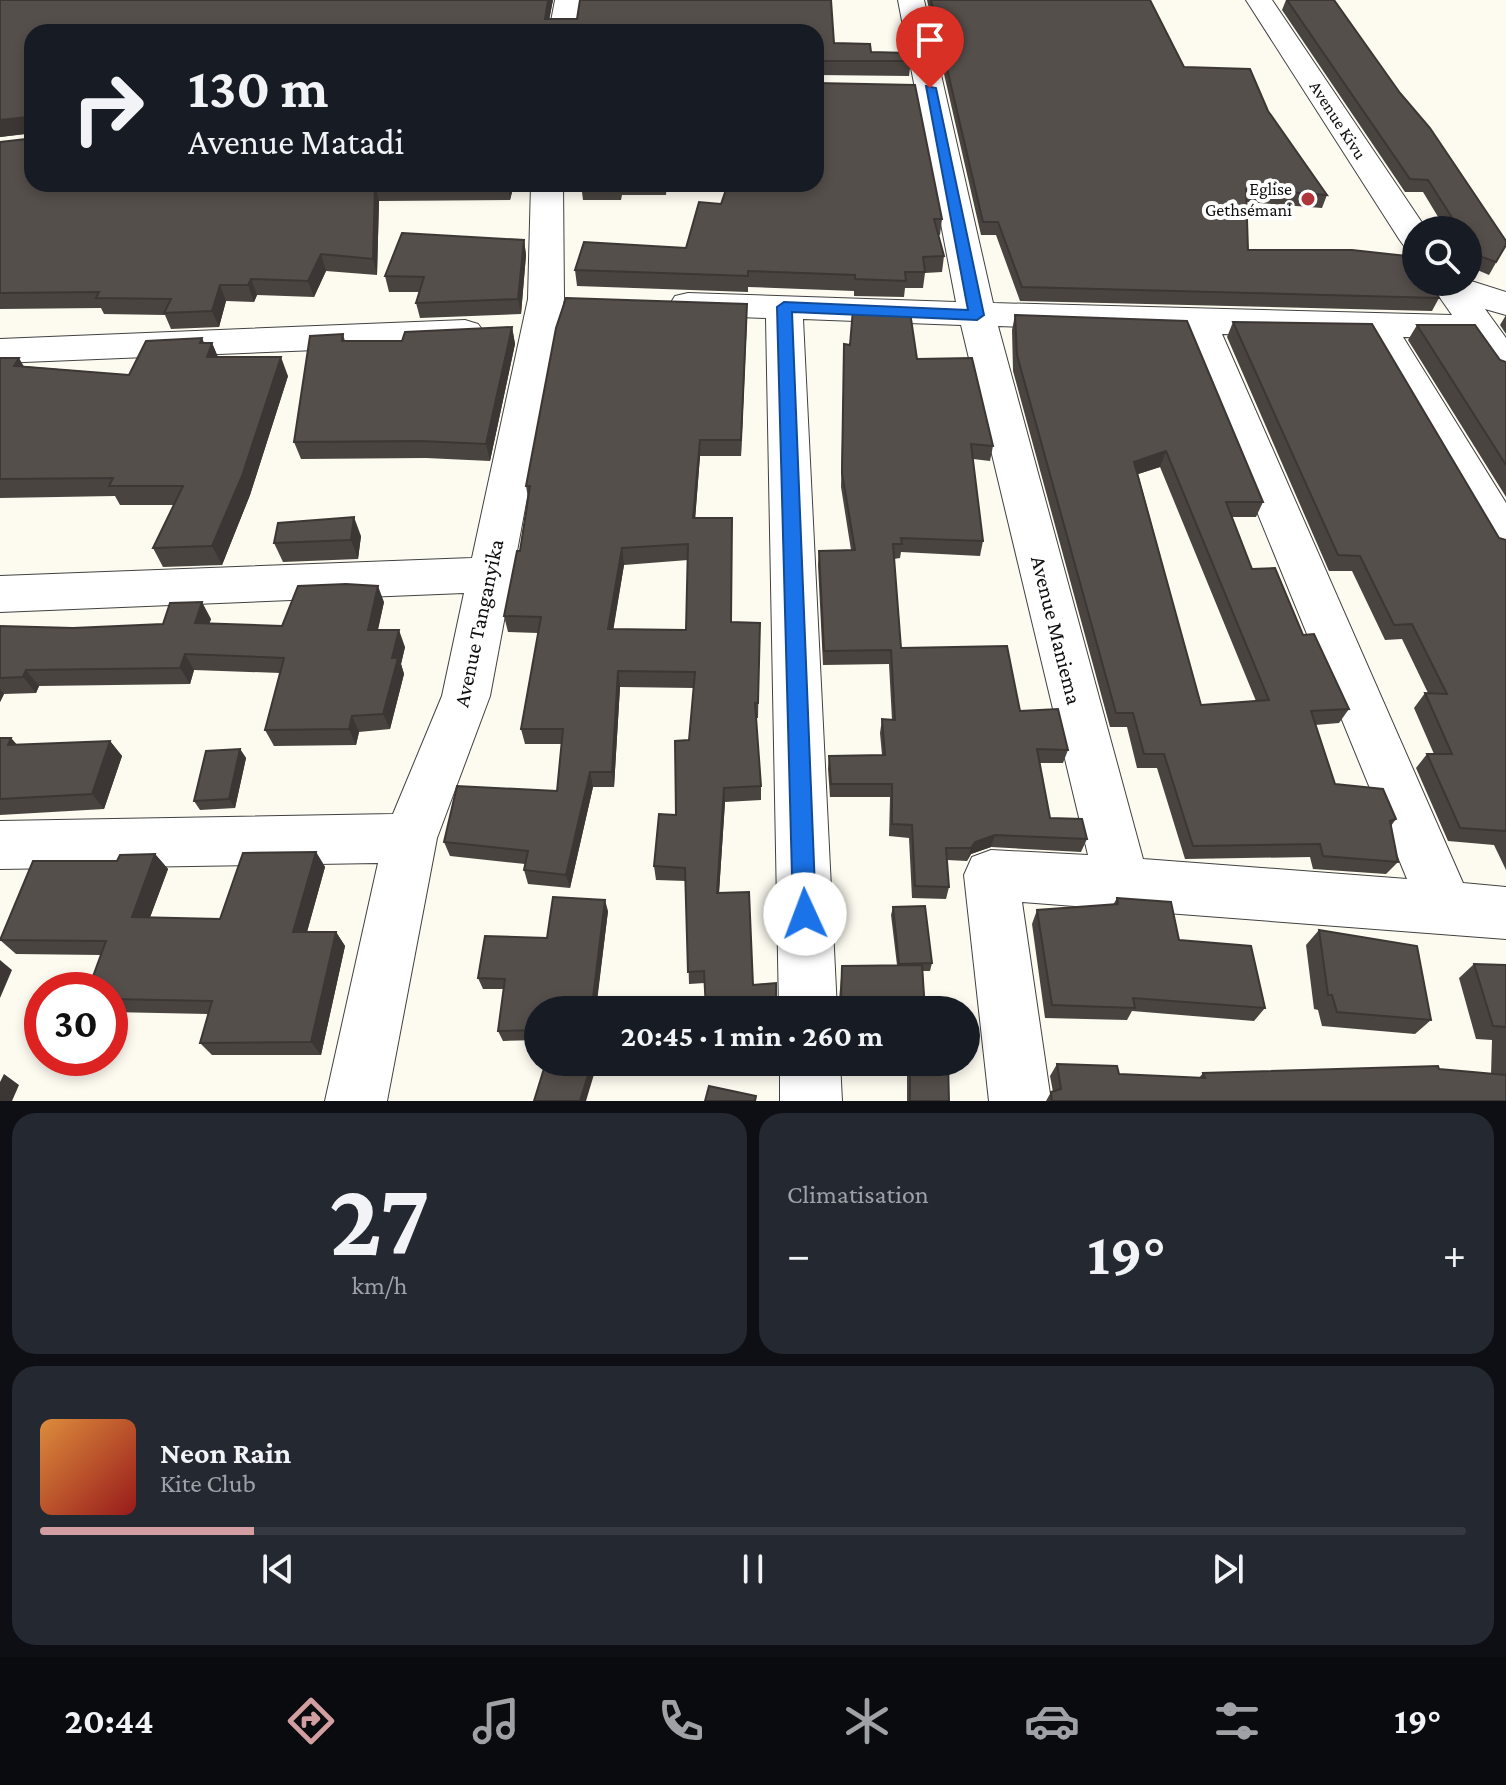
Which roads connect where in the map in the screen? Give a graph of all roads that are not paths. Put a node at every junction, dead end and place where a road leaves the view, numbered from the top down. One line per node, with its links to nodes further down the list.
1 (568, 0): 4 (street)
2 (911, 0): 10 (street, Avenue Maniema)
3 (1259, 0): 6 (street, Avenue Kivu)
4 (564, 24)
5 (546, 192): 12 (street, Avenue Tanganyika)
6 (1402, 218)
7 (1466, 296): 11 (street)
8 (657, 303): 9 (street)
9 (784, 307): 10 (street); 25 (street)
10 (977, 315): 13 (street); 22 (street, Avenue Maniema)
11 (1493, 315): 14 (street); 16 (street)
12 (533, 317): 15 (street); 18 (street, Avenue Tanganyika)
13 (1198, 322): 14 (street); 23 (street)
14 (1378, 326): 17 (street)
15 (0, 351)
16 (1506, 365)
17 (1506, 540)
18 (489, 575): 19 (street); 20 (street, Avenue Tanganyika)
19 (0, 594)
20 (410, 838): 21 (street); 27 (street, Avenue Tanganyika)
21 (0, 845)
22 (1122, 883): 23 (street); 29 (street)
23 (1447, 909): 24 (street)
24 (1506, 913)
25 (808, 996)
26 (810, 1076): 28 (street)
27 (356, 1101)
28 (811, 1101)
29 (1020, 1101)

